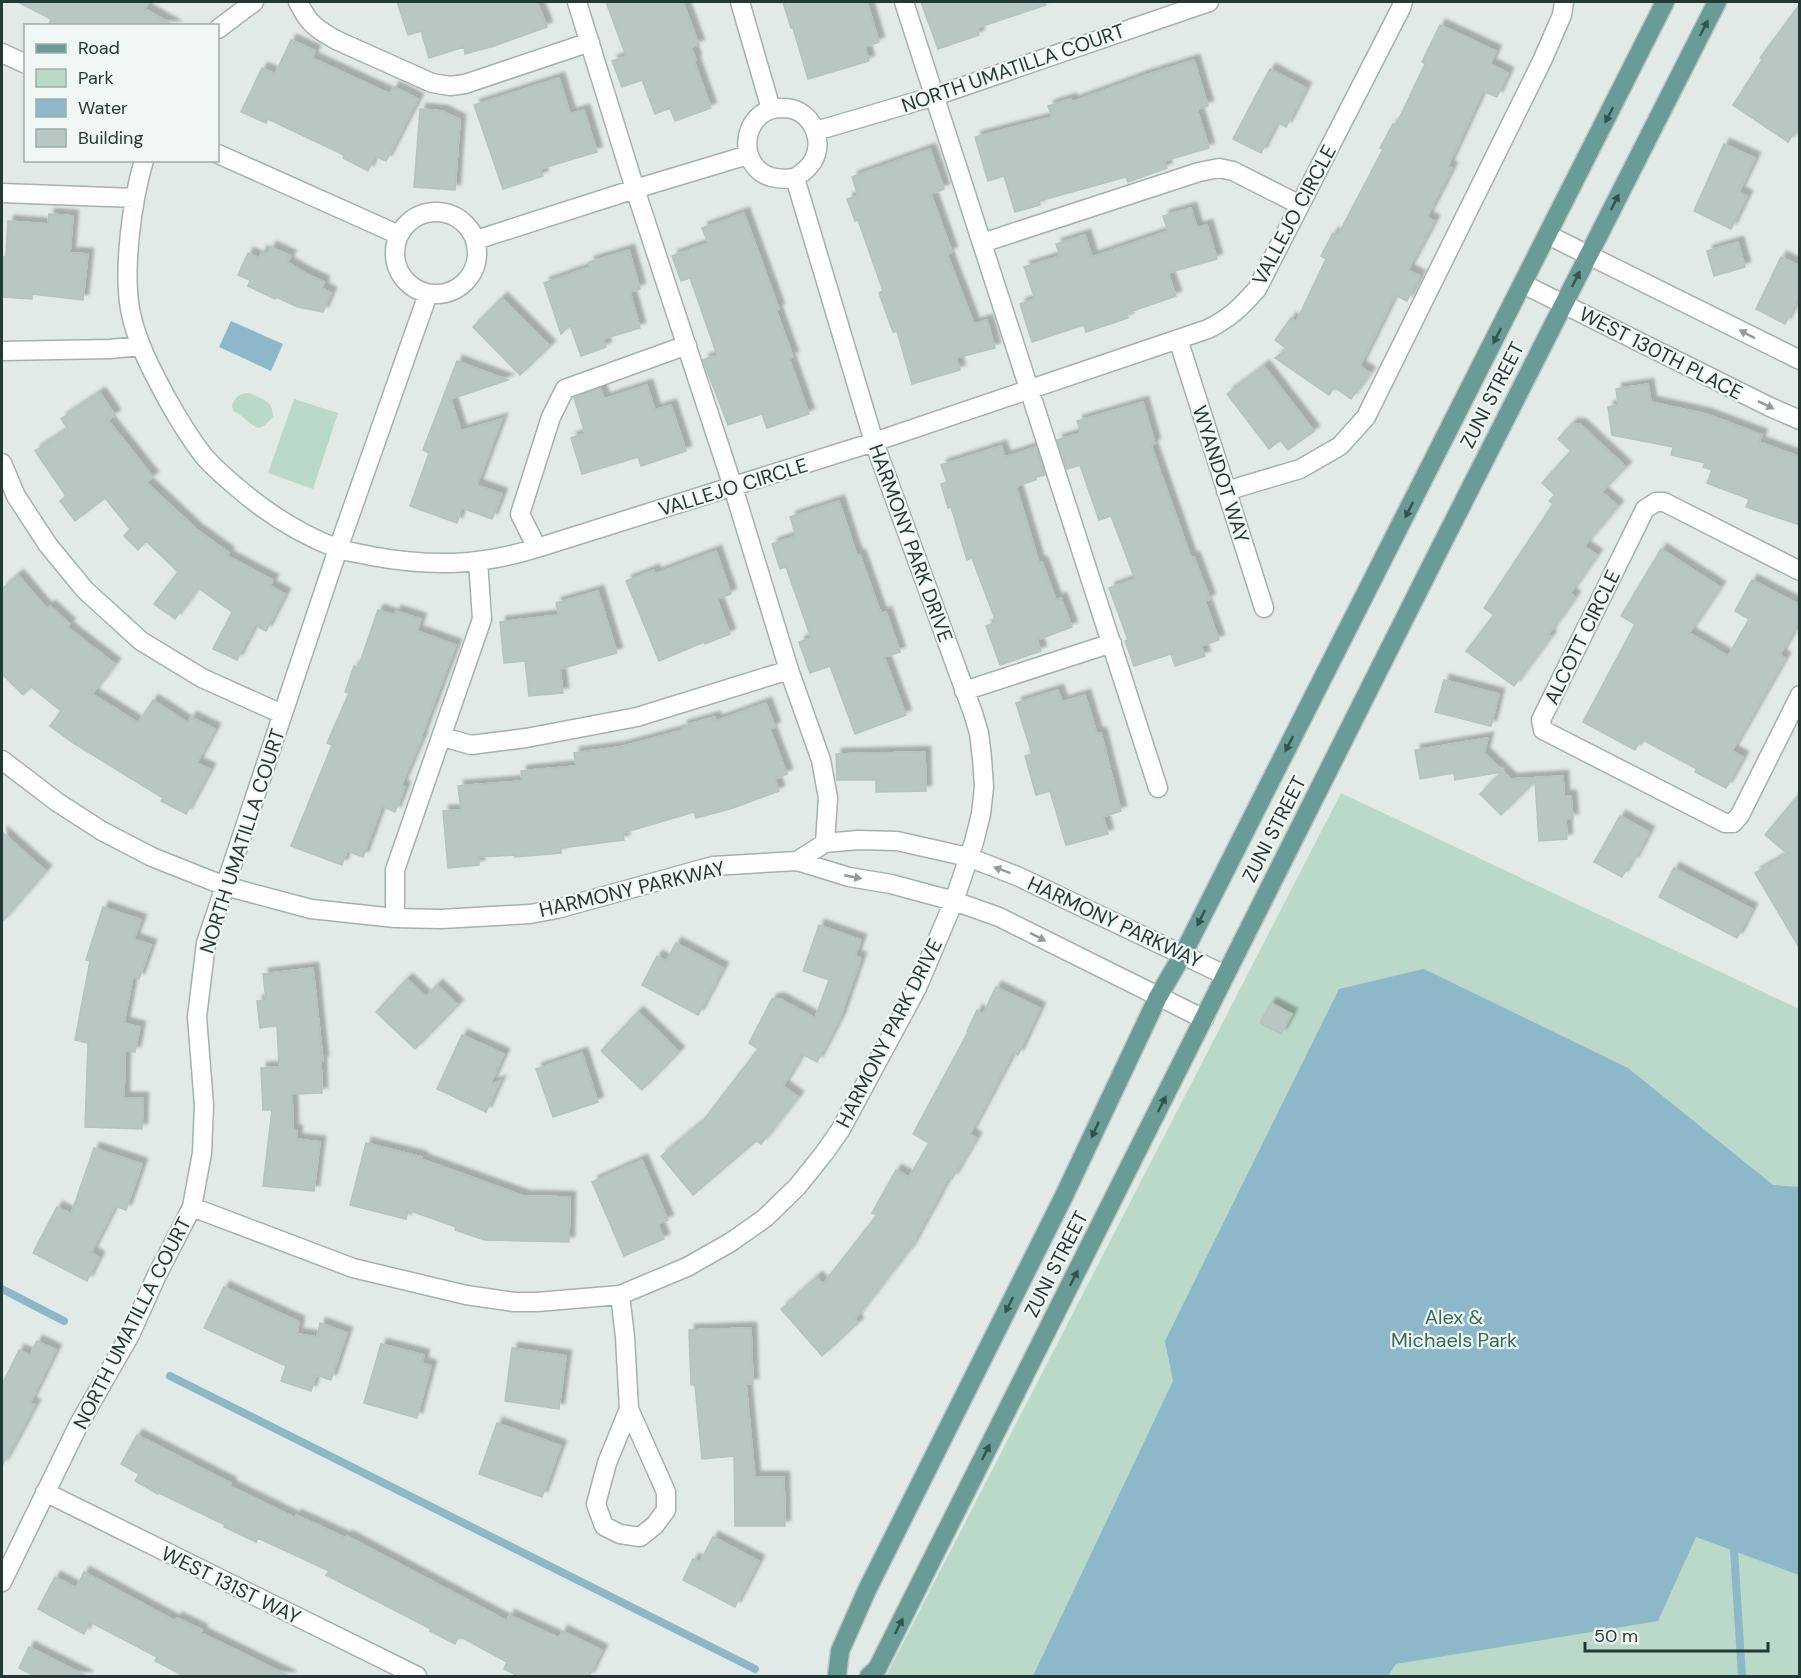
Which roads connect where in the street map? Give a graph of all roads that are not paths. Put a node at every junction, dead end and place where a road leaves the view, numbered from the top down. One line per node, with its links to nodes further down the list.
1 (253, 2): 11 (street)
2 (298, 2): 12 (street)
3 (578, 2): 12 (street)
4 (740, 2): 16 (street)
5 (904, 2): 15 (street)
6 (1209, 2): 15 (street, NORTH UMATILLA COURT)
7 (1403, 2): 25 (street, VALLEJO CIRCLE)
8 (1564, 2): 44 (street)
9 (1665, 2): 27 (main road, ZUNI STREET, one-way to 27)
10 (1717, 2): 30 (main road, ZUNI STREET, one-way to 10)
11 (219, 28)
12 (590, 42): 22 (street)
13 (2, 53): 14 (street)
14 (24, 63)
15 (935, 96): 17 (street, NORTH UMATILLA COURT); 29 (street)
16 (771, 109): 17 (street); 19 (street)
17 (816, 131): 21 (street)
18 (219, 154): 26 (street)
19 (748, 155): 21 (street); 22 (street)
20 (144, 162): 24 (street, VALLEJO CIRCLE)
21 (795, 178): 41 (street, HARMONY PARK DRIVE)
22 (635, 189): 28 (street); 35 (street)
23 (2, 193): 24 (street)
24 (135, 198): 36 (street, VALLEJO CIRCLE)
25 (1300, 205): 29 (street); 34 (street, VALLEJO CIRCLE)
26 (399, 235): 28 (street); 32 (street)
27 (1548, 235): 30 (street); 31 (main road, ZUNI STREET)
28 (476, 240): 32 (street)
29 (982, 243): 39 (street)
30 (1588, 254): 33 (main road, ZUNI STREET, one-way to 30); 38 (street, one-way to 30)
31 (1523, 284): 33 (street, WEST 130TH PLACE); 64 (main road, ZUNI STREET, one-way to 64)
32 (428, 294): 46 (street, NORTH UMATILLA COURT)
33 (1563, 304): 40 (street, WEST 130TH PLACE, one-way to 40); 65 (main road, ZUNI STREET)
34 (1178, 339): 39 (street, VALLEJO CIRCLE); 44 (street, WYANDOT WAY)
35 (687, 345): 43 (street); 45 (street)
36 (140, 346): 37 (street); 46 (street, VALLEJO CIRCLE)
37 (2, 351)
38 (1800, 360)
39 (1030, 390): 41 (street, VALLEJO CIRCLE); 50 (street)
40 (1800, 420)
41 (874, 442): 43 (street, VALLEJO CIRCLE); 52 (street, HARMONY PARK DRIVE)
42 (2, 463): 54 (street)
43 (733, 487): 45 (street, VALLEJO CIRCLE); 51 (street)
44 (1226, 490): 49 (street, WYANDOT WAY)
45 (537, 548): 47 (street, VALLEJO CIRCLE)
46 (338, 549): 47 (street, VALLEJO CIRCLE); 54 (street, NORTH UMATILLA COURT)
47 (478, 561): 55 (street)
48 (1800, 571): 53 (street, ALCOTT CIRCLE)
49 (1264, 608)
50 (1112, 644): 52 (street); 57 (street)
51 (789, 670): 55 (street); 58 (street)
52 (964, 692): 59 (street, HARMONY PARK DRIVE)
53 (1800, 695)
54 (282, 714): 61 (street, NORTH UMATILLA COURT)
55 (442, 736): 63 (street)
56 (2, 760): 61 (street, HARMONY PARKWAY)
57 (1158, 788)
58 (825, 843): 59 (street, HARMONY PARKWAY); 60 (street, HARMONY PARKWAY)
59 (968, 857): 62 (street, HARMONY PARK DRIVE); 64 (street, HARMONY PARKWAY, one-way to 59)
60 (797, 861): 62 (street, HARMONY PARKWAY, one-way to 62); 63 (street, HARMONY PARKWAY)
61 (225, 886): 63 (street, HARMONY PARKWAY); 68 (street, NORTH UMATILLA COURT)
62 (954, 901): 66 (street, HARMONY PARKWAY, one-way to 66); 69 (street, HARMONY PARK DRIVE)
63 (394, 918)
64 (1184, 954): 65 (street, HARMONY PARKWAY); 66 (main road, ZUNI STREET)
65 (1225, 975): 67 (main road, ZUNI STREET)
66 (1158, 997): 67 (street, HARMONY PARKWAY); 74 (main road, ZUNI STREET, one-way to 74)
67 (1204, 1019): 75 (main road, ZUNI STREET, one-way to 67)
68 (192, 1207): 69 (street, HARMONY PARK DRIVE); 71 (street, NORTH UMATILLA COURT)
69 (620, 1295): 70 (street)
70 (629, 1409): 70 (street)
71 (45, 1492): 72 (street, NORTH UMATILLA COURT); 73 (street, WEST 131ST WAY)
72 (2, 1581)
73 (417, 1677)
74 (837, 1677)
75 (870, 1677)

